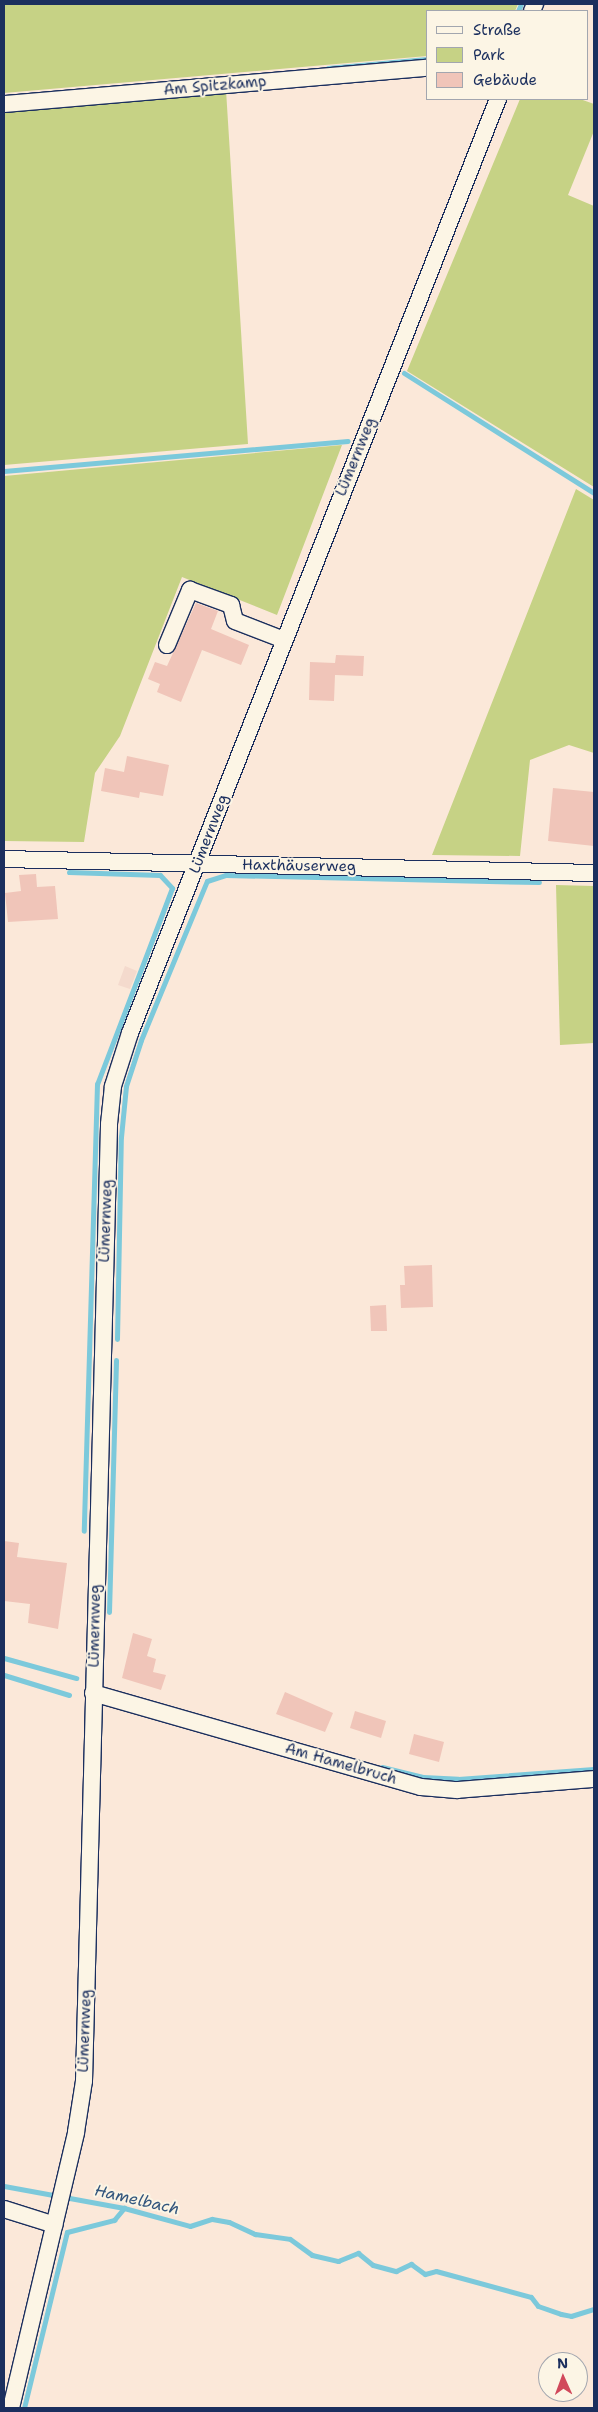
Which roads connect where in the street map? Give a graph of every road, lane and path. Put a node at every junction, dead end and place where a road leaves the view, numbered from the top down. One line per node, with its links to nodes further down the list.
1 (426, 68): 3 (street, Am Spitzkamp)
2 (498, 100): 4 (street, Lümernweg)
3 (4, 104)
4 (284, 640): 5 (street); 7 (street, Lümernweg)
5 (167, 646)
6 (4, 859): 7 (street, Haxthäuserweg)
7 (197, 863): 8 (street, Haxthäuserweg); 9 (street, Lümernweg)
8 (594, 873)
9 (93, 1693): 10 (street, Am Hamelbruch); 12 (street, Lümernweg)
10 (594, 1779)
11 (4, 2208): 12 (street)
12 (57, 2217): 13 (street, Lümernweg)
13 (11, 2408)

